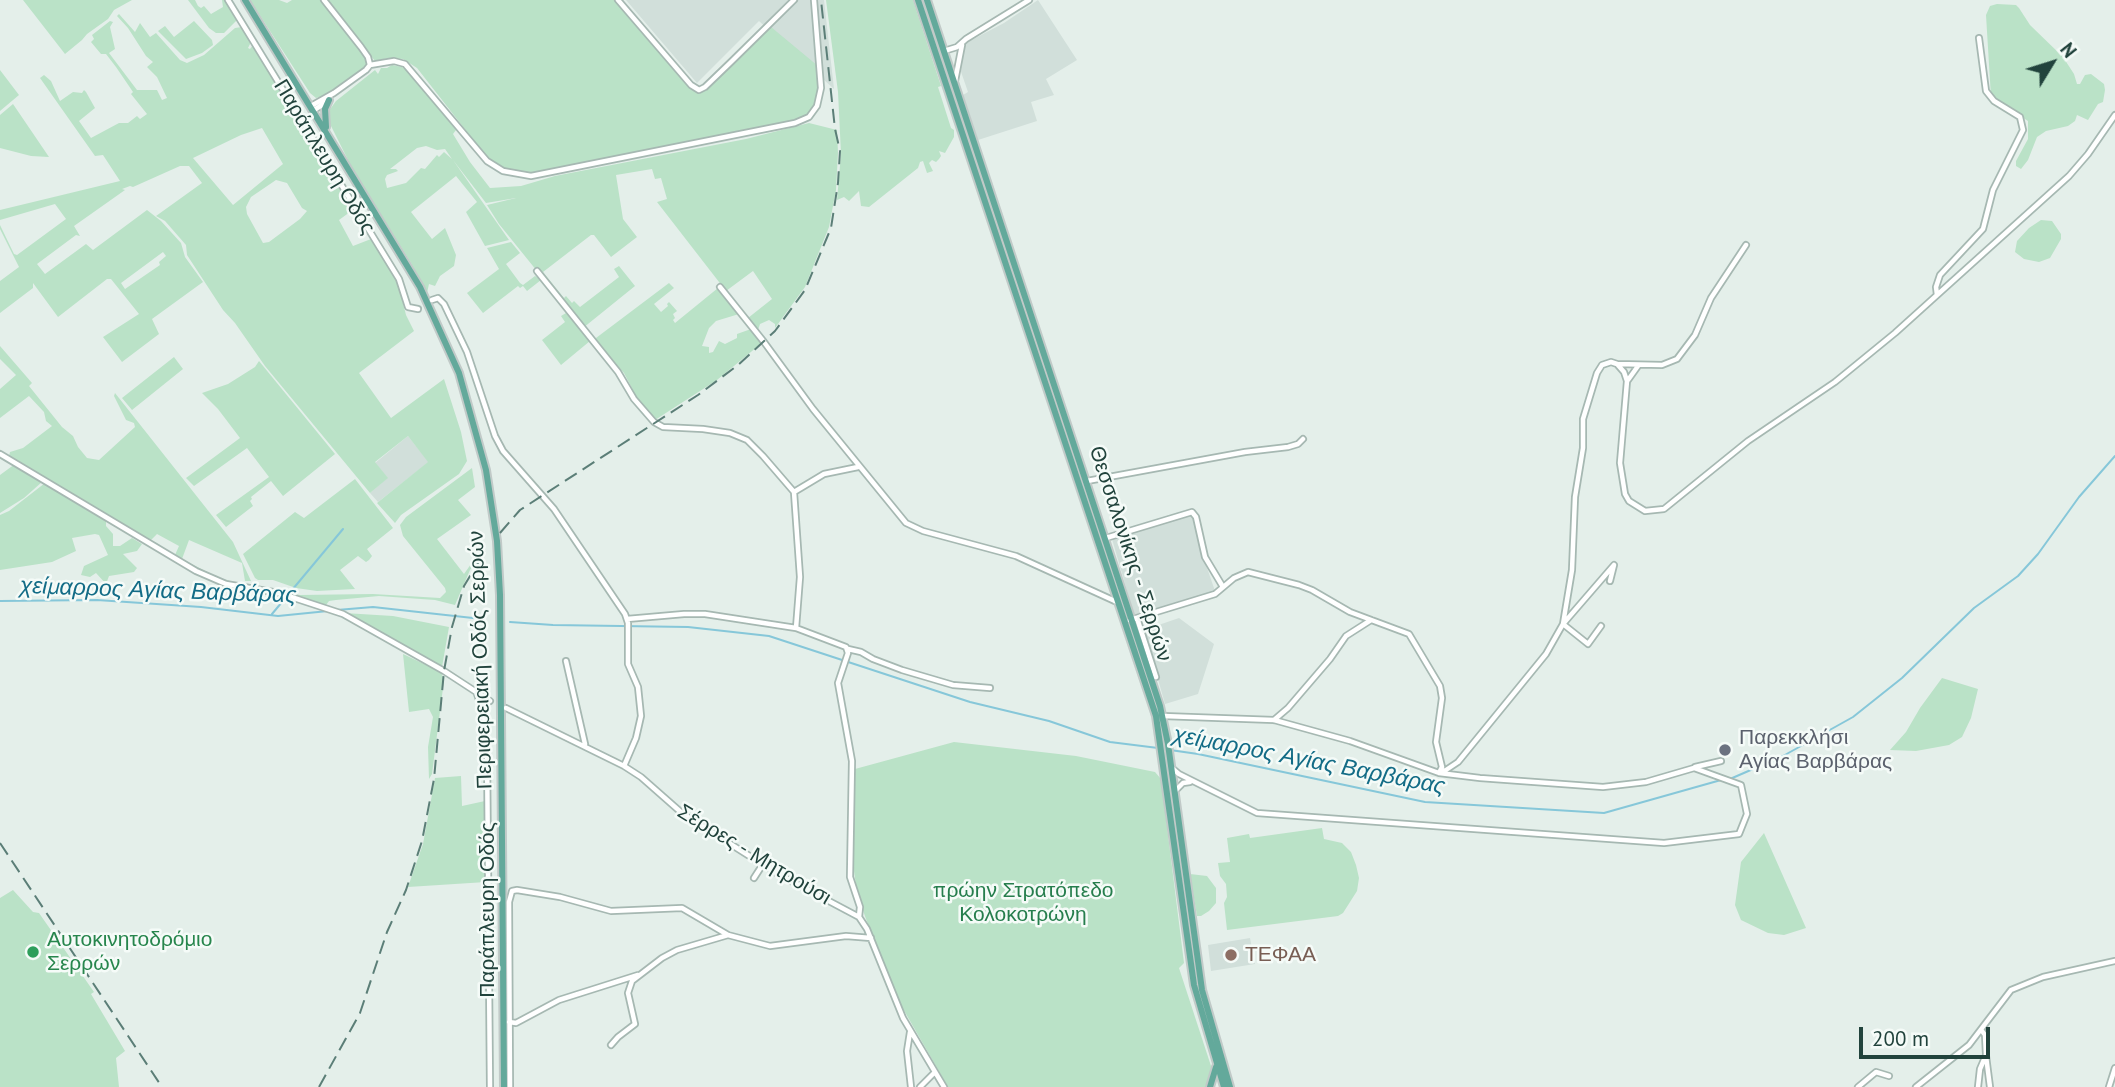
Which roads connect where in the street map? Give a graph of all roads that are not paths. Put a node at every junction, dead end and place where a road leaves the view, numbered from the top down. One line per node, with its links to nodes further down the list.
1 (228, 0): 25 (street, Παράπλευρη Οδός)
2 (245, 0): 17 (main road, Περιφερειακή Οδός Σερρών)
3 (324, 0): 13 (street)
4 (618, 0): 5 (street)
5 (794, 0)
6 (814, 0): 13 (street)
7 (918, 0): 37 (main road, Θεσσαλονίκης - Σερρών)
8 (927, 0): 12 (main road, Θεσσαλονίκης - Σερρών)
9 (1029, 0): 11 (street)
10 (1979, 38): 23 (street)
11 (964, 41): 12 (street); 14 (street)
12 (944, 51): 14 (main road, Θεσσαλονίκης - Σερρών)
13 (370, 65): 15 (street)
14 (956, 88): 32 (main road, Θεσσαλονίκης - Σερρών)
15 (334, 93): 16 (street); 17 (street)
16 (329, 100): 17 (street); 19 (main road)
17 (312, 108): 19 (main road, Περιφερειακή Οδός Σερρών)
18 (2115, 115): 23 (street)
19 (327, 132): 82 (main road, Περιφερειακή Οδός Σερρών)
20 (1745, 244): 27 (street)
21 (537, 271): 33 (street)
22 (720, 286): 31 (street)
23 (1937, 295): 28 (street)
24 (432, 300): 40 (street)
25 (418, 309)
26 (1617, 364): 27 (street); 28 (street); 41 (street)
27 (1638, 366): 28 (street)
28 (1628, 381)
29 (1303, 439): 32 (street)
30 (0, 454): 48 (street)
31 (859, 467): 33 (street); 37 (street)
32 (1087, 481): 34 (main road, Θεσσαλονίκης - Σερρών)
33 (794, 492): 43 (street)
34 (1106, 538): 36 (street); 38 (main road, Θεσσαλονίκης - Σερρών)
35 (1610, 581): 41 (street)
36 (1223, 587): 38 (street); 39 (street)
37 (1120, 604): 38 (main road, Θεσσαλονίκης - Σερρών)
38 (1132, 620): 46 (main road, Θεσσαλονίκης - Σερρών)
39 (1371, 620): 52 (street); 59 (street)
40 (628, 621): 43 (street); 57 (street)
41 (1563, 624): 42 (street); 59 (street)
42 (1601, 626)
43 (796, 628): 44 (street)
44 (848, 651): 47 (street); 64 (street)
45 (566, 661): 54 (street)
46 (1151, 678): 51 (main road, Θεσσαλονίκης - Σερρών); 53 (main road, Θεσσαλονίκης - Σερρών)
47 (990, 688)
48 (477, 693): 49 (street); 81 (street, Παράπλευρη Οδός)
49 (490, 701)
50 (506, 708): 54 (street, Σέρρες - Μητρούσι)
51 (1163, 716): 52 (street); 53 (main road, Θεσσαλονίκης - Σερρών)
52 (1274, 720): 59 (street)
53 (1162, 731): 56 (main road, Θεσσαλονίκης - Σερρών)
54 (585, 745): 57 (street, Σέρρες - Μητρούσι)
55 (1721, 761): 58 (street)
56 (1168, 764): 60 (street); 61 (main road, Θεσσαλονίκης - Σερρών); 76 (main road, Θεσσαλονίκης - Σερρών)
57 (624, 766): 62 (street, Σέρρες - Μητρούσι)
58 (1694, 768): 59 (street); 60 (street)
59 (1439, 773)
60 (1198, 784): 61 (street)
61 (1174, 791): 80 (main road, Θεσσαλονίκης - Σερρών)
62 (762, 864): 63 (street); 64 (street, Σέρρες - Μητρούσι)
63 (754, 878)
64 (859, 917): 66 (street)
65 (728, 935): 66 (street); 68 (street); 69 (street)
66 (870, 938): 70 (street)
67 (2115, 961): 71 (street)
68 (638, 975): 69 (street); 72 (street)
69 (509, 1022): 83 (street)
70 (911, 1031): 73 (street); 74 (street)
71 (1982, 1031): 75 (street); 89 (street)
72 (611, 1045)
73 (919, 1046): 74 (street); 78 (street)
74 (908, 1051): 84 (street)
75 (1986, 1055): 90 (street); 91 (street)
76 (1215, 1062): 80 (main road, Θεσσαλονίκης - Σερρών); 87 (main road)
77 (2115, 1068): 92 (street)
78 (935, 1072): 85 (street); 86 (street)
79 (1889, 1076): 88 (street)
80 (1225, 1083): 87 (main road)
81 (489, 1087)
82 (504, 1087)
83 (510, 1087)
84 (911, 1087)
85 (920, 1087)
86 (944, 1087)
87 (1210, 1087)
88 (1858, 1087)
89 (1916, 1087)
90 (1978, 1087)
91 (1990, 1087)
92 (2109, 1087)

